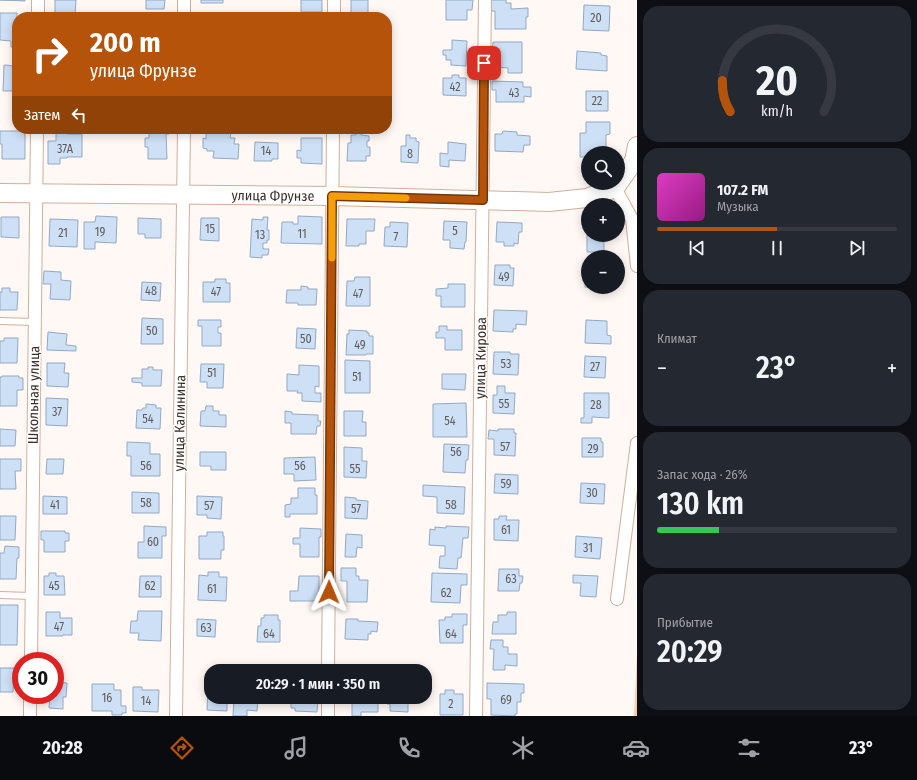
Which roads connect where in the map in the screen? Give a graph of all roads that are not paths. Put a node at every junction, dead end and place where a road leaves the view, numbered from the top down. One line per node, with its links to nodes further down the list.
1 (38, 0): 5 (street)
2 (184, 0): 6 (street)
3 (334, 0): 7 (street)
4 (485, 0): 19 (street, улица Кирова)
5 (38, 12)
6 (184, 12)
7 (334, 12)
8 (37, 134): 16 (street, Школьная улица)
9 (184, 134): 17 (street, улица Калинина)
10 (333, 134): 18 (street)
11 (637, 146): 12 (street)
12 (625, 173)
13 (609, 190): 19 (street, улица Фрунзе)
14 (616, 190): 20 (street)
15 (0, 193): 16 (street, улица Фрунзе)
16 (36, 193): 17 (street, улица Фрунзе); 22 (street, Школьная улица)
17 (183, 195): 18 (street, улица Фрунзе); 32 (street, улица Калинина)
18 (332, 196): 19 (street, улица Фрунзе); 28 (street)
19 (483, 200): 34 (street, улица Кирова)
20 (637, 266)
21 (0, 321): 22 (lane)
22 (34, 322): 25 (street, Школьная улица)
23 (637, 443): 26 (street)
24 (0, 595): 25 (lane)
25 (32, 596): 27 (street, Школьная улица)
26 (617, 599)
27 (31, 652)
28 (328, 664)
29 (30, 704): 31 (street)
30 (328, 704): 33 (street)
31 (30, 716)
32 (176, 716)
33 (328, 716)
34 (476, 716)

